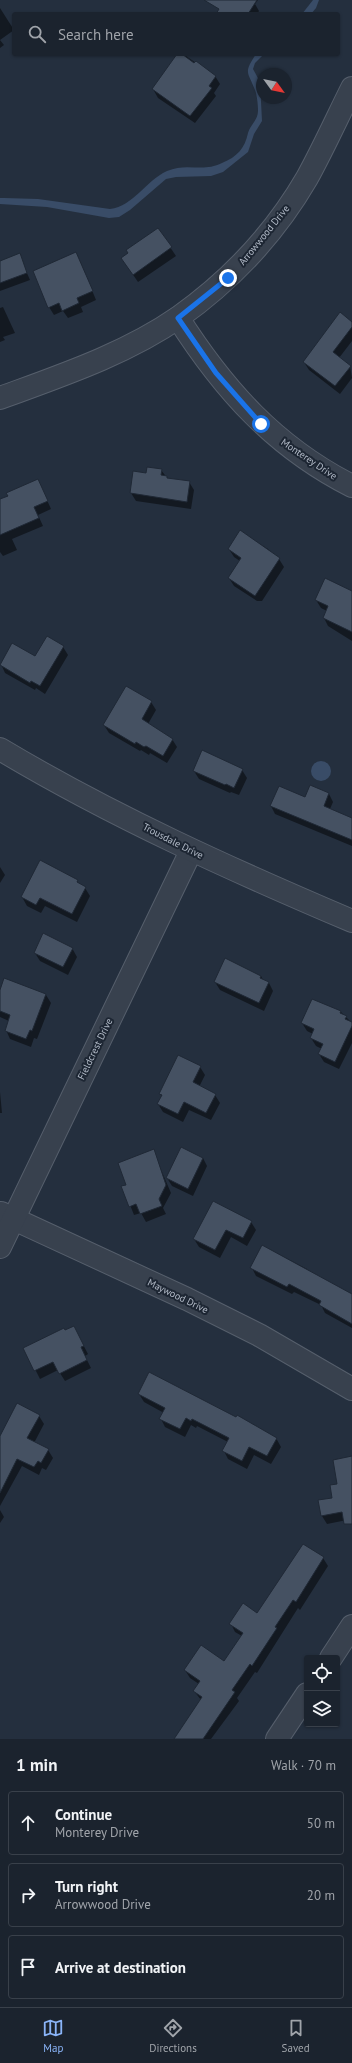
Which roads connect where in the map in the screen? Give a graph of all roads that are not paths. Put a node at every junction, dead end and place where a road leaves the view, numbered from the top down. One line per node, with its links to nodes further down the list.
1 (352, 88): 2 (street, Arrowwood Drive)
2 (178, 318): 3 (street, Arrowwood Drive); 4 (street, Monterey Drive)
3 (0, 398)
4 (352, 486)
5 (0, 749): 6 (street, Trousdale Drive)
6 (191, 850): 7 (street, Trousdale Drive); 8 (street, Fieldcrest Drive)
7 (352, 921)
8 (7, 1216): 9 (street, Fieldcrest Drive); 10 (street, Maywood Drive)
9 (0, 1247)
10 (352, 1388)
11 (352, 1626): 12 (street)
12 (333, 1655)
13 (304, 1698): 14 (street)
14 (277, 1739)

